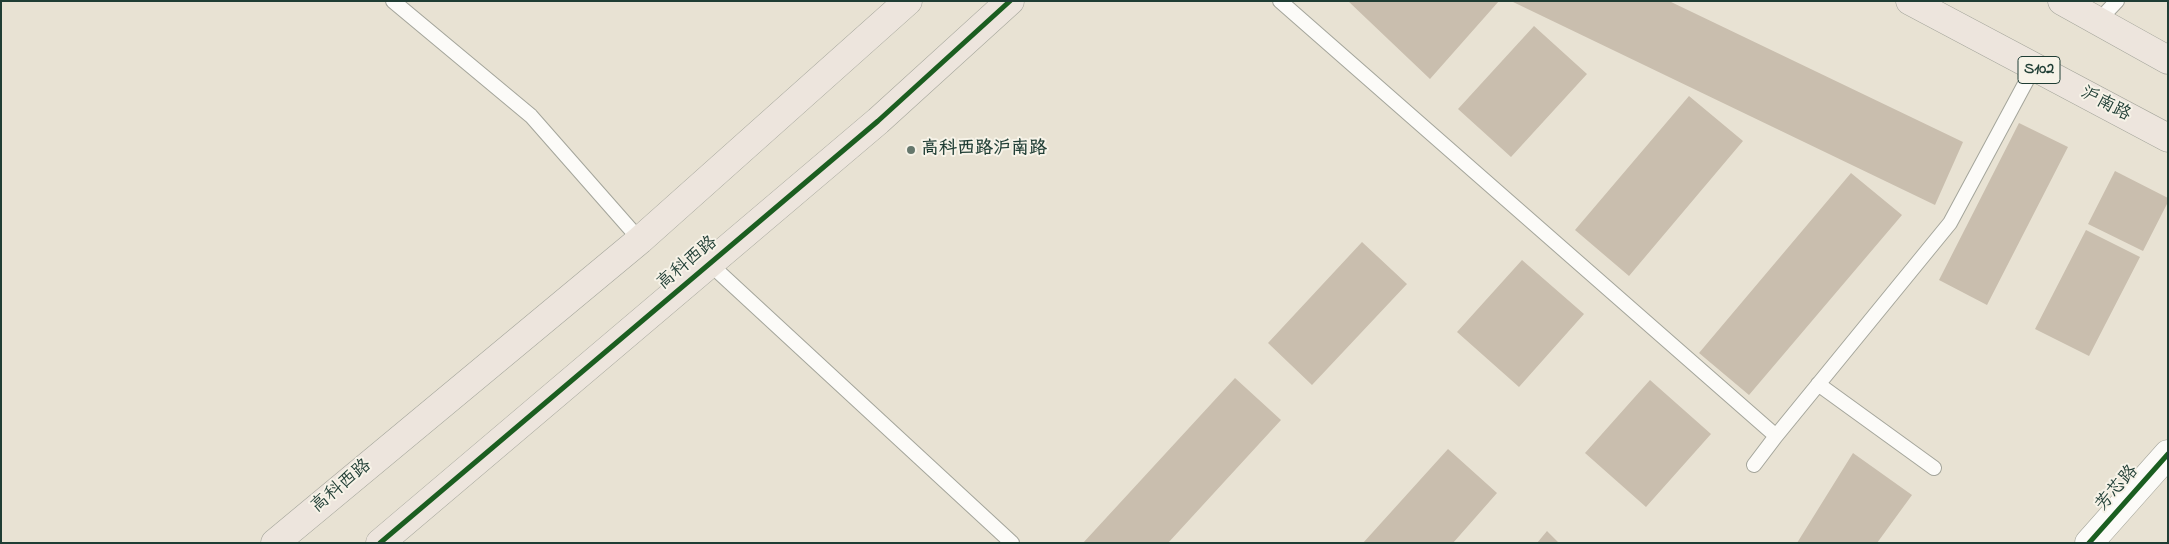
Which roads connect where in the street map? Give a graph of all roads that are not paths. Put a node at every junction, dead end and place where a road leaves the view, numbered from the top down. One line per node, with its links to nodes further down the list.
1 (393, 1): 12 (lane)
2 (908, 1): 12 (main road, 高科西路)
3 (1010, 1): 13 (main road, 高科西路)
4 (1280, 1): 15 (lane)
5 (1910, 1): 10 (main road, 沪南路 / S102)
6 (2062, 1): 8 (main road)
7 (2116, 1): 8 (lane)
8 (2098, 21): 9 (main road)
9 (2168, 60)
10 (2034, 67): 11 (main road, 沪南路 / S102); 14 (lane)
11 (2168, 138)
12 (640, 240): 19 (main road, 高科西路)
13 (710, 264): 20 (main road, 高科西路); 21 (lane)
14 (1818, 384): 15 (lane); 18 (lane)
15 (1776, 436): 17 (lane)
16 (2168, 454): 22 (street, 芳芯路)
17 (1754, 465)
18 (1934, 468)
19 (275, 543)
20 (380, 543)
21 (1012, 543)
22 (2089, 543)

